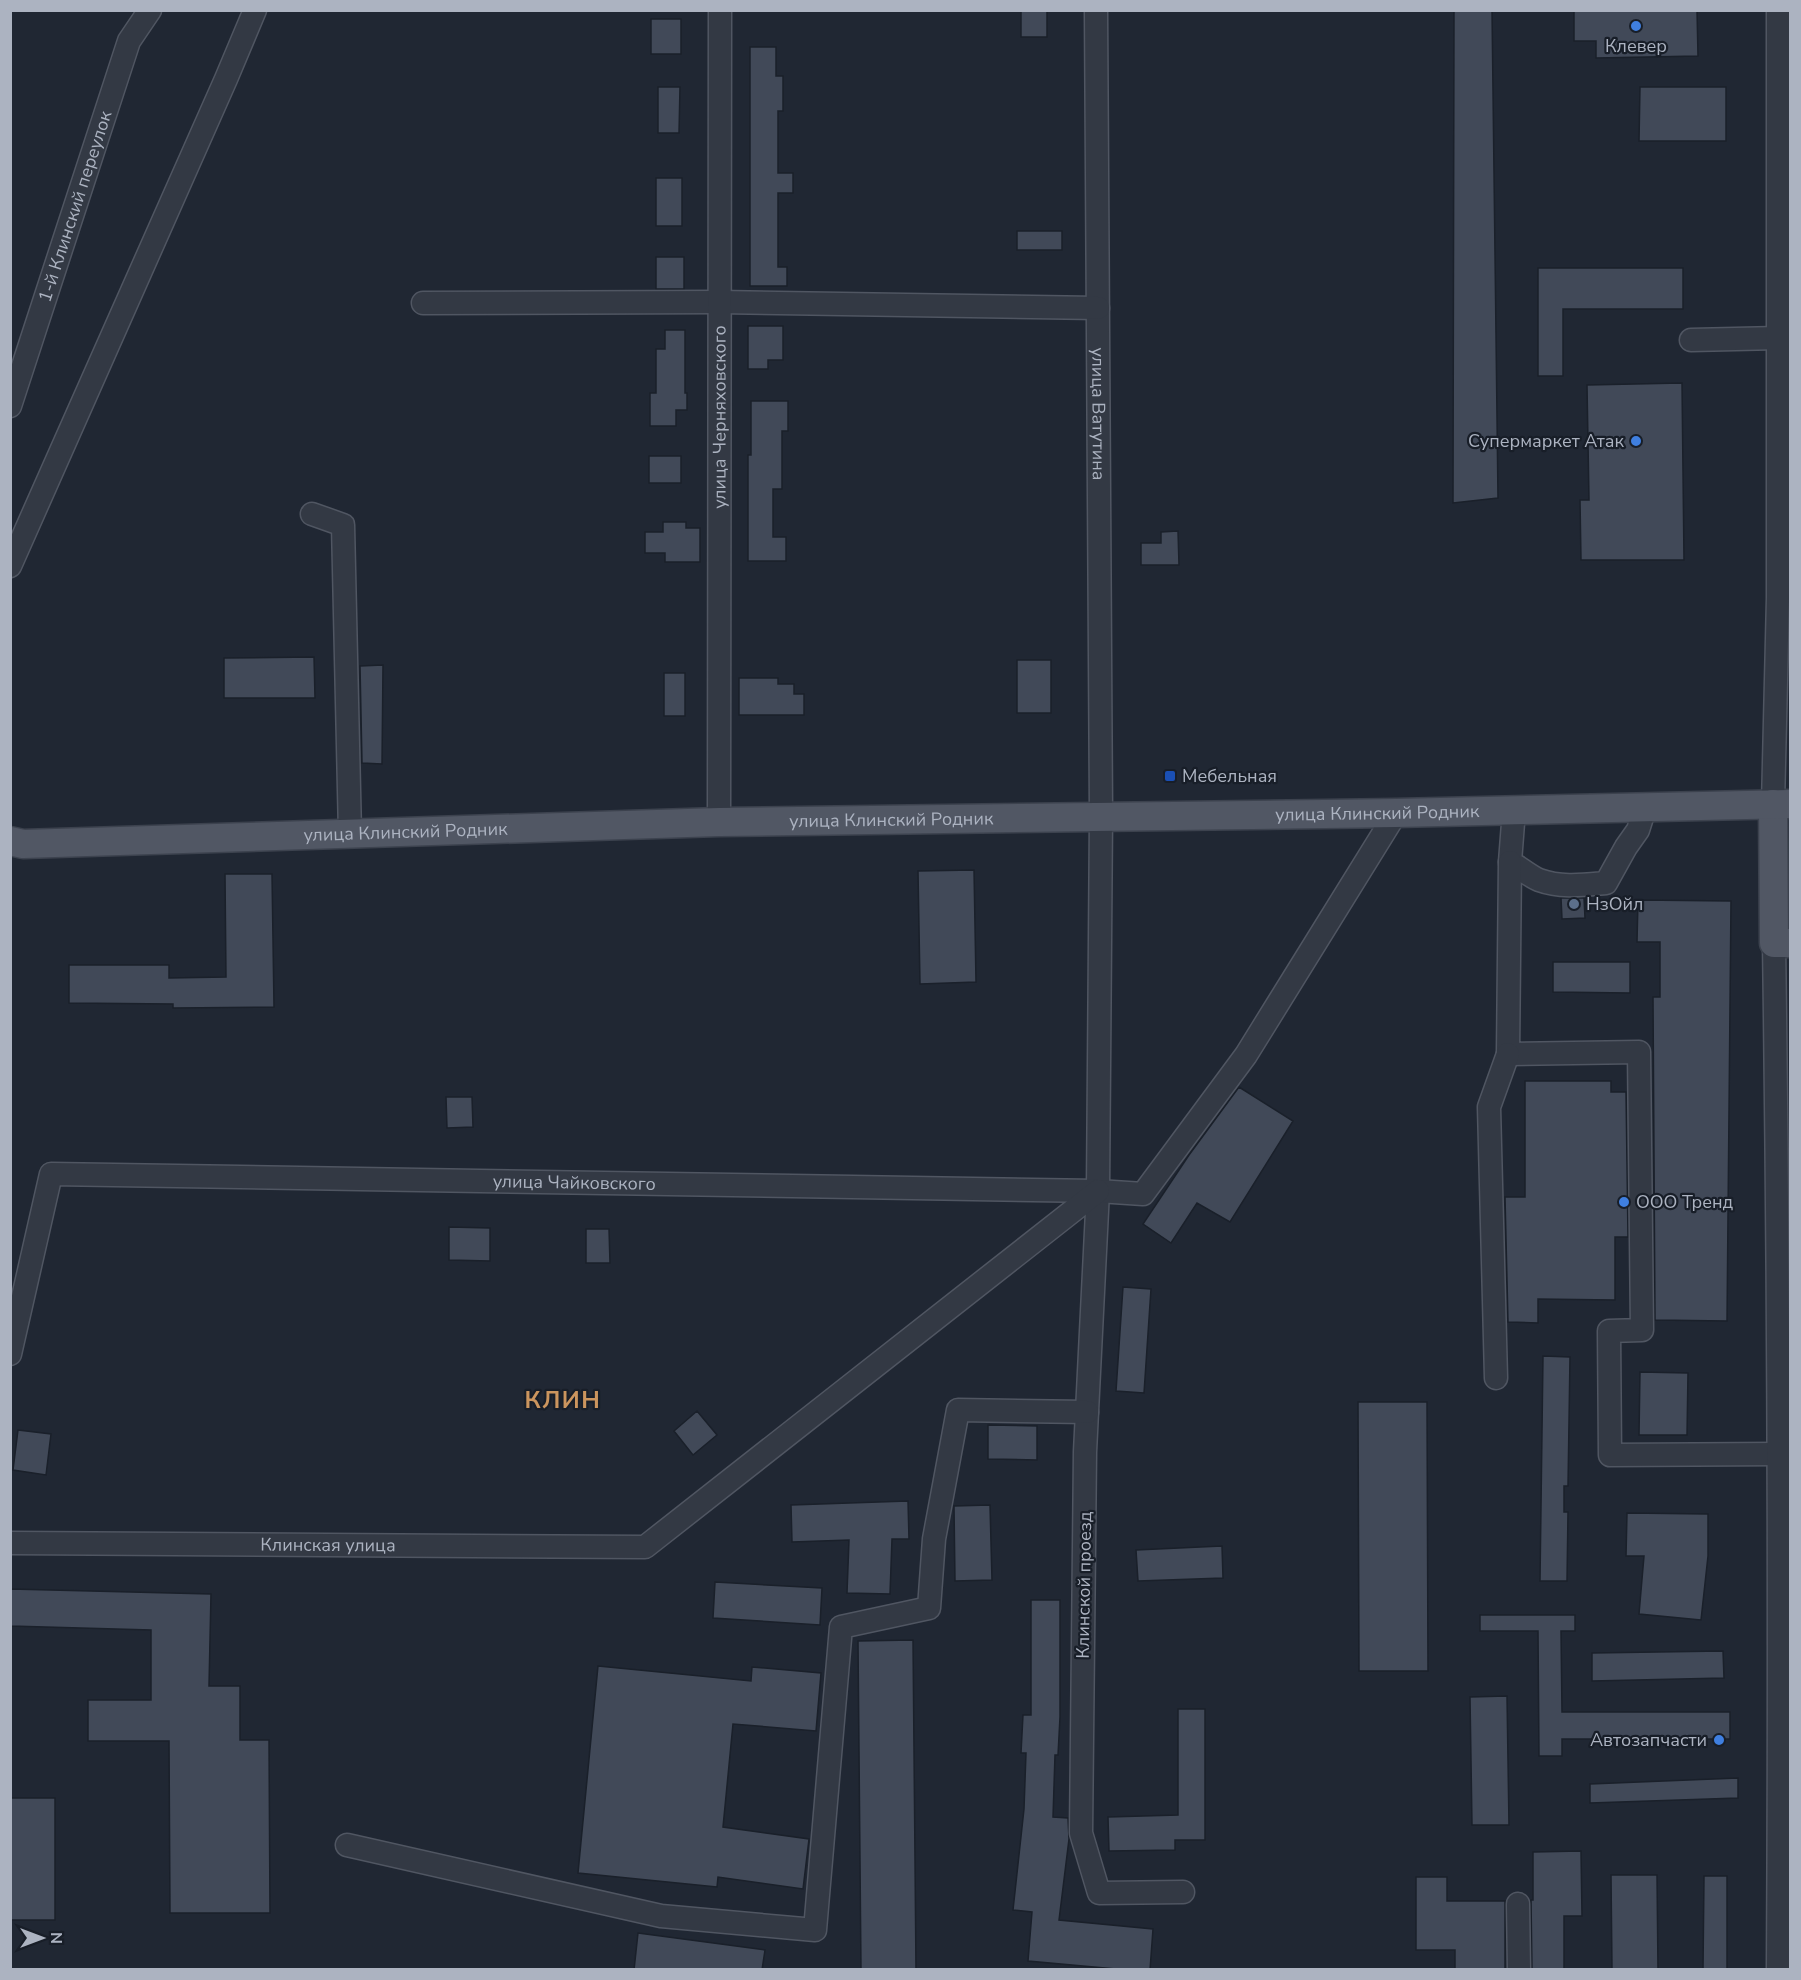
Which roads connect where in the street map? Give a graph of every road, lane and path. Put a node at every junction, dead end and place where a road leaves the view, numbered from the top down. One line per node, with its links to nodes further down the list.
1 (150, 10): 12 (street, 1-й Клинский переулок)
2 (255, 10): 14 (street)
3 (720, 10): 7 (street, улица Черняховского)
4 (1096, 10): 9 (street, улица Ватутина)
5 (1782, 14): 6 (street)
6 (1784, 165): 10 (street)
7 (719, 302): 8 (street); 9 (street); 21 (street, улица Черняховского)
8 (423, 303)
9 (1098, 308): 20 (street, улица Ватутина)
10 (1779, 338): 11 (street); 15 (street)
11 (1690, 340)
12 (10, 406)
13 (312, 514): 22 (street)
14 (10, 566)
15 (1784, 598): 16 (street)
16 (1782, 804): 17 (main road, улица Клинский Родник); 25 (main road)
17 (1645, 808): 18 (main road, улица Клинский Родник); 24 (street)
18 (1514, 810): 19 (main road, улица Клинский Родник); 24 (street)
19 (1396, 813): 20 (main road, улица Клинский Родник); 27 (street, улица Чайковского)
20 (1101, 816): 21 (main road, улица Клинский Родник); 27 (street, улица Ватутина)
21 (719, 822): 22 (main road, улица Клинский Родник)
22 (350, 834): 23 (main road, улица Клинский Родник)
23 (10, 841)
24 (1510, 862): 26 (street)
25 (1782, 943): 30 (street)
26 (1508, 1054): 29 (street); 32 (street)
27 (1098, 1191): 28 (street, улица Чайковского); 31 (street, Клинской проезд); 33 (street, Клинская улица)
28 (10, 1354)
29 (1496, 1378)
30 (1785, 1394): 32 (street)
31 (1087, 1412): 35 (street); 36 (street, Клинской проезд)
32 (1779, 1454): 34 (street)
33 (10, 1543)
34 (1785, 1642): 39 (street)
35 (347, 1845)
36 (1183, 1892)
37 (1518, 1904): 38 (street)
38 (1519, 1970)
39 (1778, 1970)

